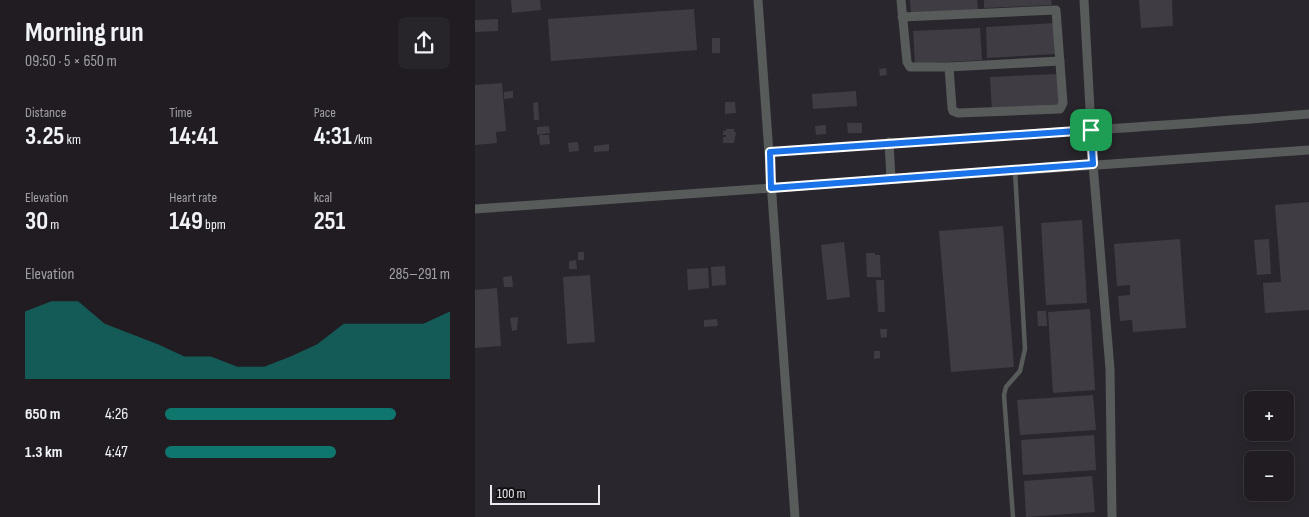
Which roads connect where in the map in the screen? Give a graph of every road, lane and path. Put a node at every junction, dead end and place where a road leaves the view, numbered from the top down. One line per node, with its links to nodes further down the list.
1 (758, 0): 13 (street)
2 (901, 0): 6 (street)
3 (1055, 0): 5 (street)
4 (1084, 0): 10 (street)
5 (1056, 10): 6 (street); 7 (street)
6 (903, 17): 8 (street)
7 (1060, 61): 8 (street); 8 (street)
8 (949, 67)
9 (1309, 114): 10 (street)
10 (1091, 130): 11 (street); 14 (street)
11 (889, 142): 13 (street); 16 (street)
12 (1309, 150): 14 (street)
13 (770, 152): 17 (street)
14 (1093, 164): 15 (street); 21 (street)
15 (1015, 171): 16 (street); 20 (lane)
16 (891, 179): 17 (street)
17 (771, 188): 18 (street); 19 (street)
18 (475, 209)
19 (795, 517)
20 (1013, 517)
21 (1112, 517)

